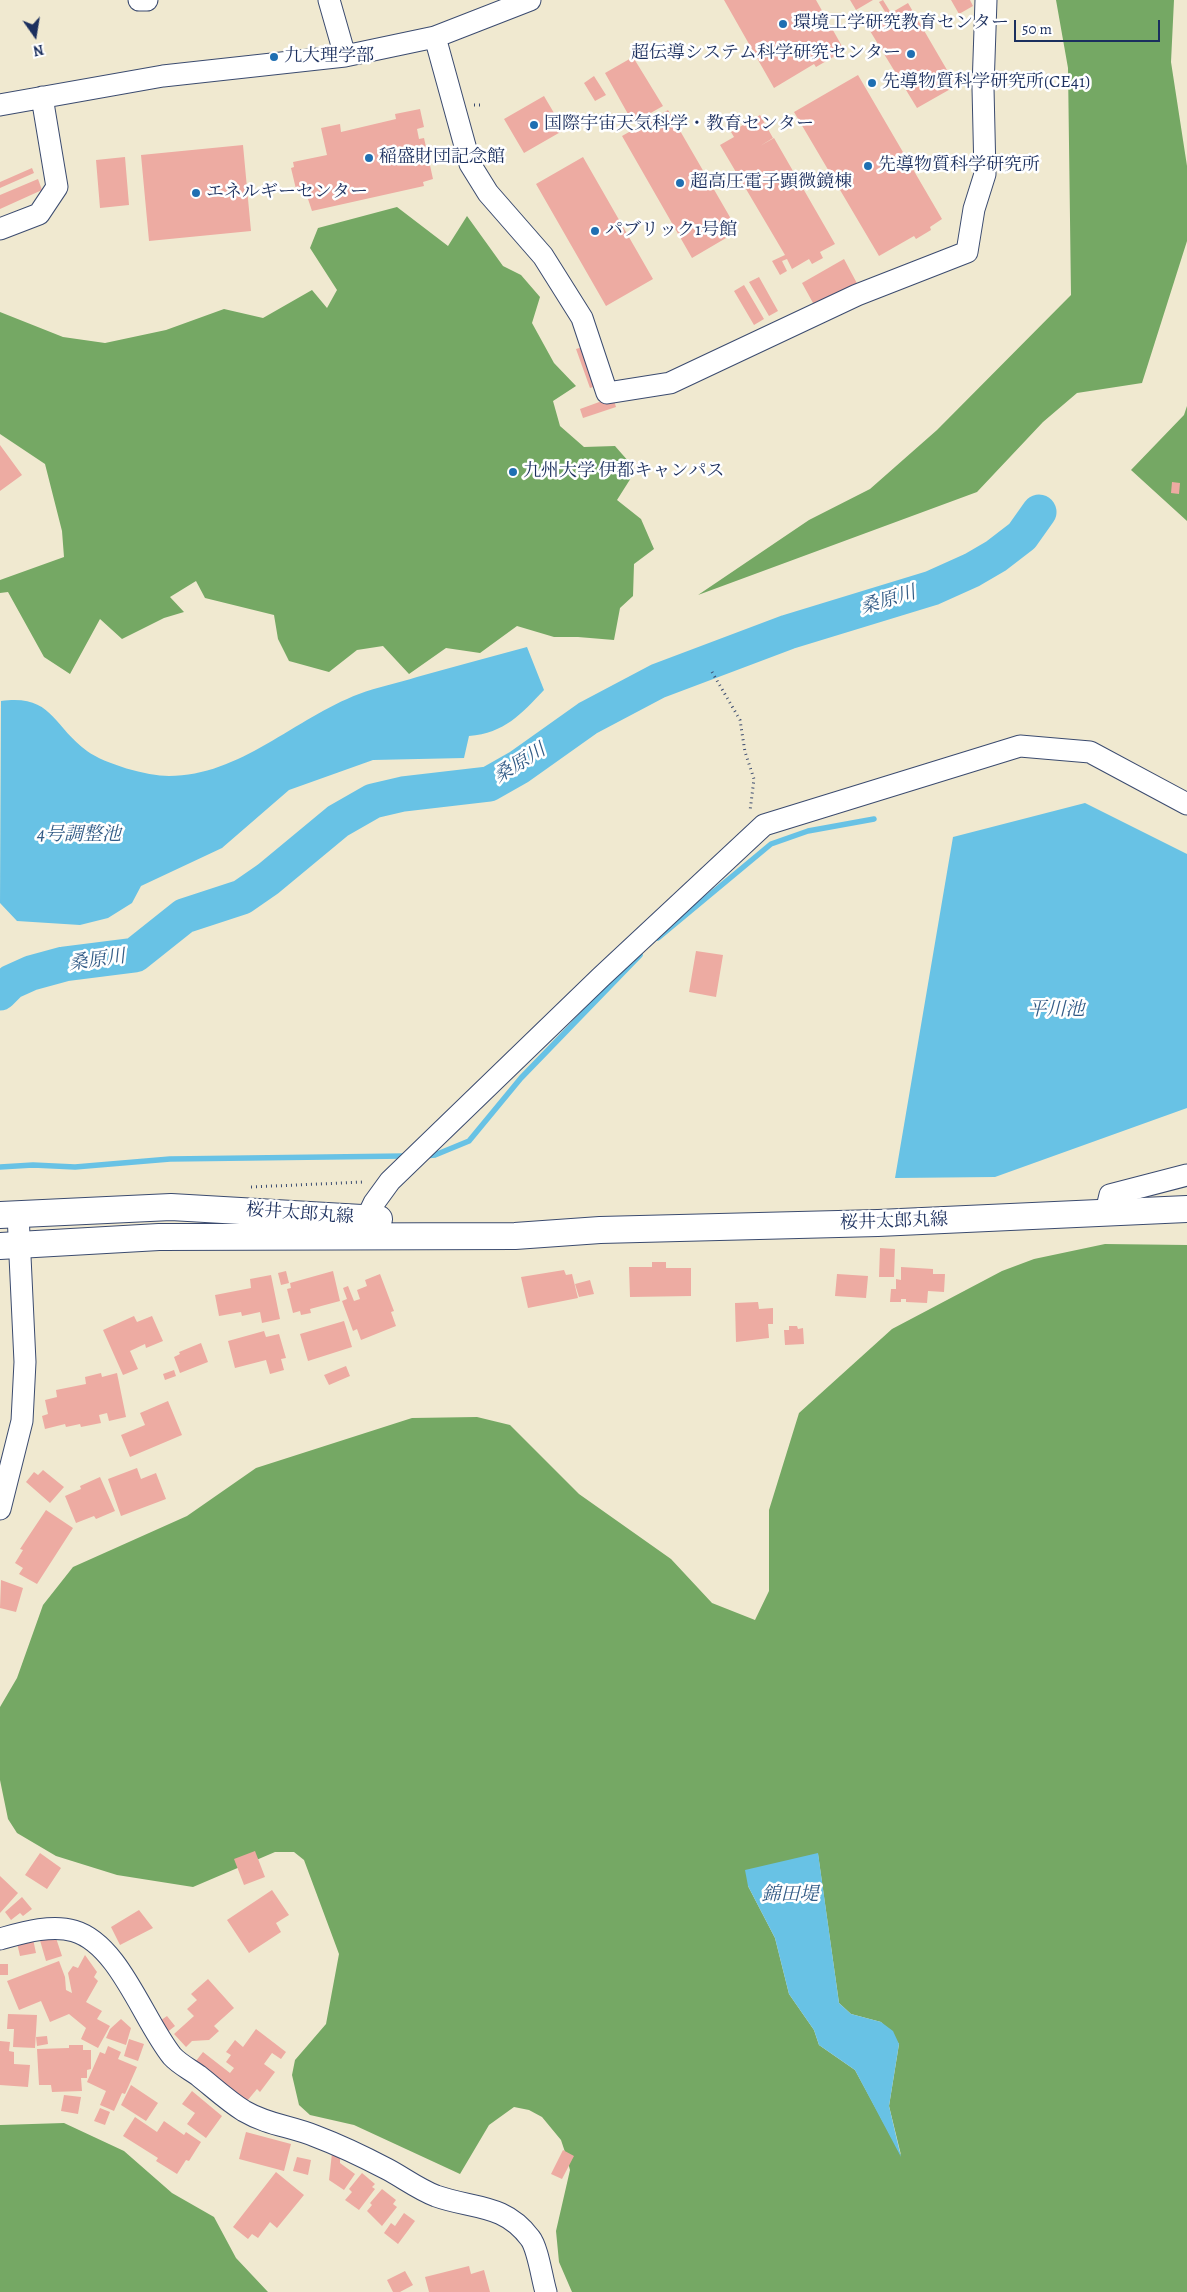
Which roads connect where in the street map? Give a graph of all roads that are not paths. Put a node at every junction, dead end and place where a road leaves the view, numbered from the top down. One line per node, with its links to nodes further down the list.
1 (138, 0): 2 (street)
2 (147, 0)
3 (329, 0): 7 (street)
4 (530, 0): 6 (street)
5 (986, 0): 6 (street)
6 (435, 37): 7 (street)
7 (345, 56): 8 (street)
8 (42, 97): 9 (street); 10 (street)
9 (0, 105)
10 (0, 229)
11 (1187, 804): 16 (street)
12 (1187, 1175): 14 (street)
13 (1187, 1209): 14 (main road, 桜井太郎丸線)
14 (1106, 1212): 16 (main road, 桜井太郎丸線)
15 (9, 1214): 16 (main road, 桜井太郎丸線); 17 (street)
16 (362, 1227): 17 (main road, 桜井太郎丸線)
17 (10, 1245): 18 (street)
18 (0, 1509)
19 (0, 1939): 20 (street)
20 (546, 2292)

